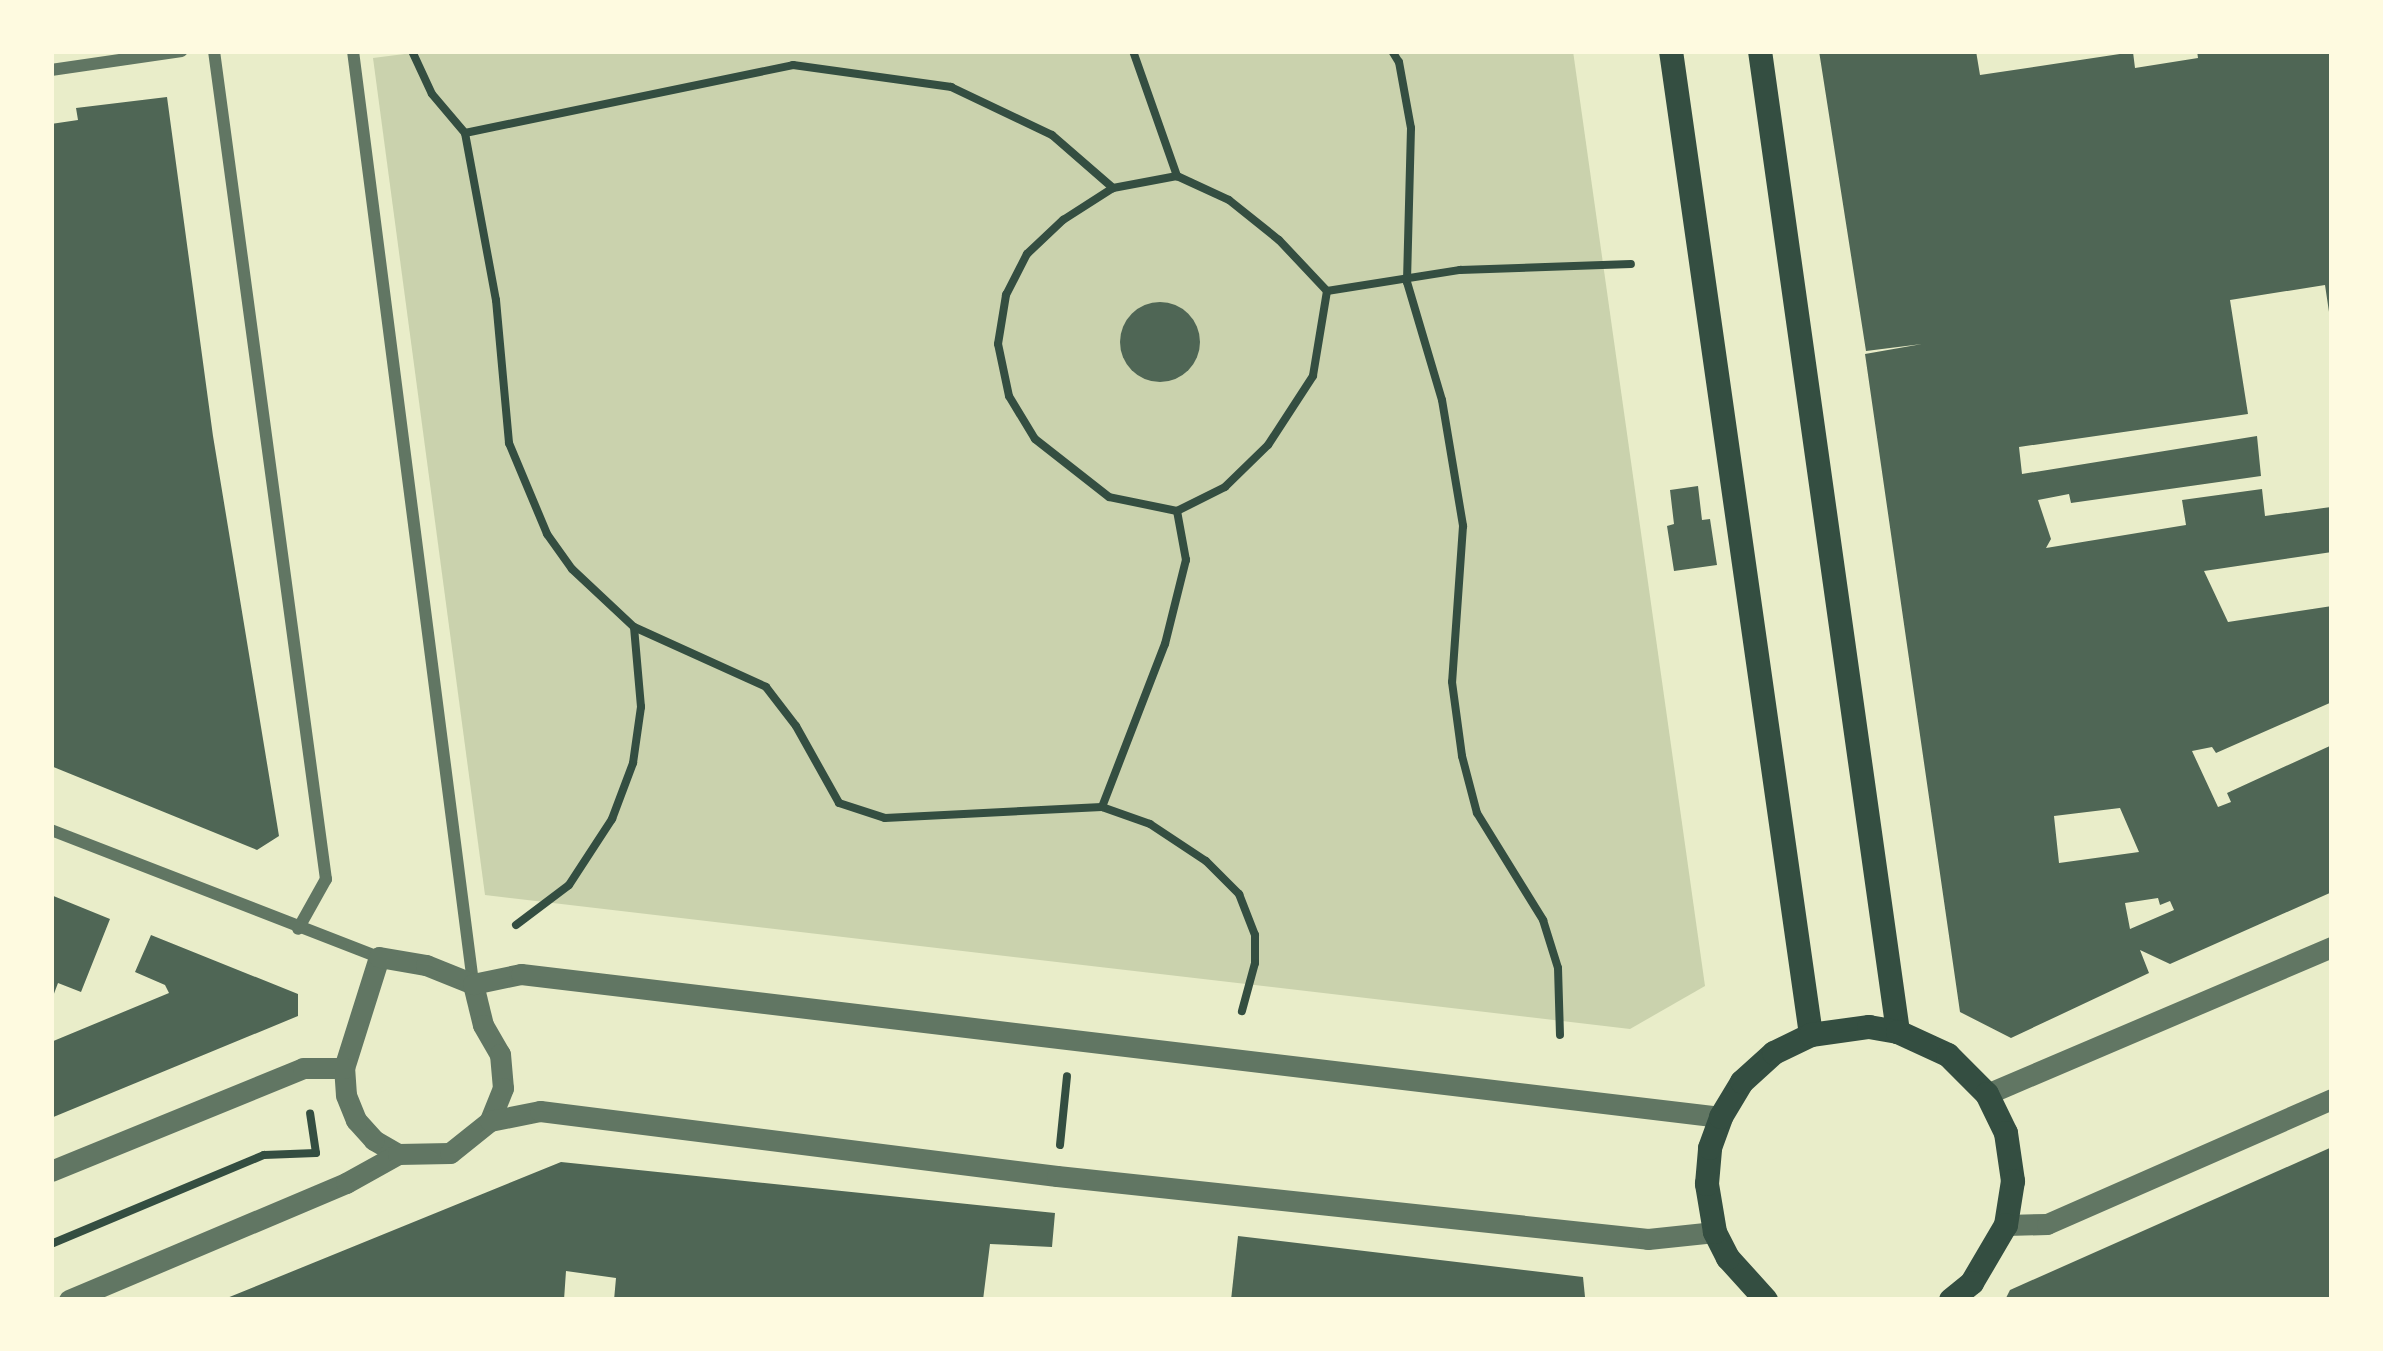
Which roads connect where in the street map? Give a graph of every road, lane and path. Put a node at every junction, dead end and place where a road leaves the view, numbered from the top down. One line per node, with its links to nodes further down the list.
1 (182, 51): 9 (street)
2 (214, 51): 21 (street)
3 (353, 51): 24 (street)
4 (412, 51): 10 (path)
5 (1133, 51): 11 (path)
6 (1392, 51): 14 (path)
7 (1671, 51): 28 (main road)
8 (1760, 51): 26 (main road)
9 (51, 70)
10 (465, 133): 12 (path); 17 (path)
11 (1177, 176): 12 (path); 15 (path)
12 (1113, 188): 16 (path)
13 (1631, 264): 14 (path)
14 (1407, 282): 15 (path); 27 (path)
15 (1327, 291): 16 (path)
16 (1177, 512): 18 (path)
17 (634, 627): 18 (path); 20 (path)
18 (1102, 807): 25 (path)
19 (51, 830): 21 (street)
20 (516, 925)
21 (298, 929): 23 (street)
22 (2332, 947): 32 (street)
23 (379, 957): 24 (street); 30 (street)
24 (473, 984): 29 (street); 35 (street)
25 (1242, 1011)
26 (1898, 1032): 28 (main road); 32 (main road)
27 (1560, 1035)
28 (1811, 1035): 34 (main road)
29 (1071, 1038): 34 (street); 38 (path)
30 (344, 1067): 31 (street); 36 (street)
31 (303, 1068): 37 (street); 41 (path)
32 (1987, 1094): 39 (main road)
33 (2332, 1099): 39 (street)
34 (1721, 1117): 40 (main road)
35 (490, 1121): 36 (street); 38 (street)
36 (398, 1154): 42 (street)
37 (51, 1171)
38 (1057, 1176): 40 (street)
39 (2006, 1225): 44 (main road)
40 (1715, 1232): 43 (main road)
41 (51, 1244)
42 (69, 1300)
43 (1766, 1300)
44 (1951, 1300)

